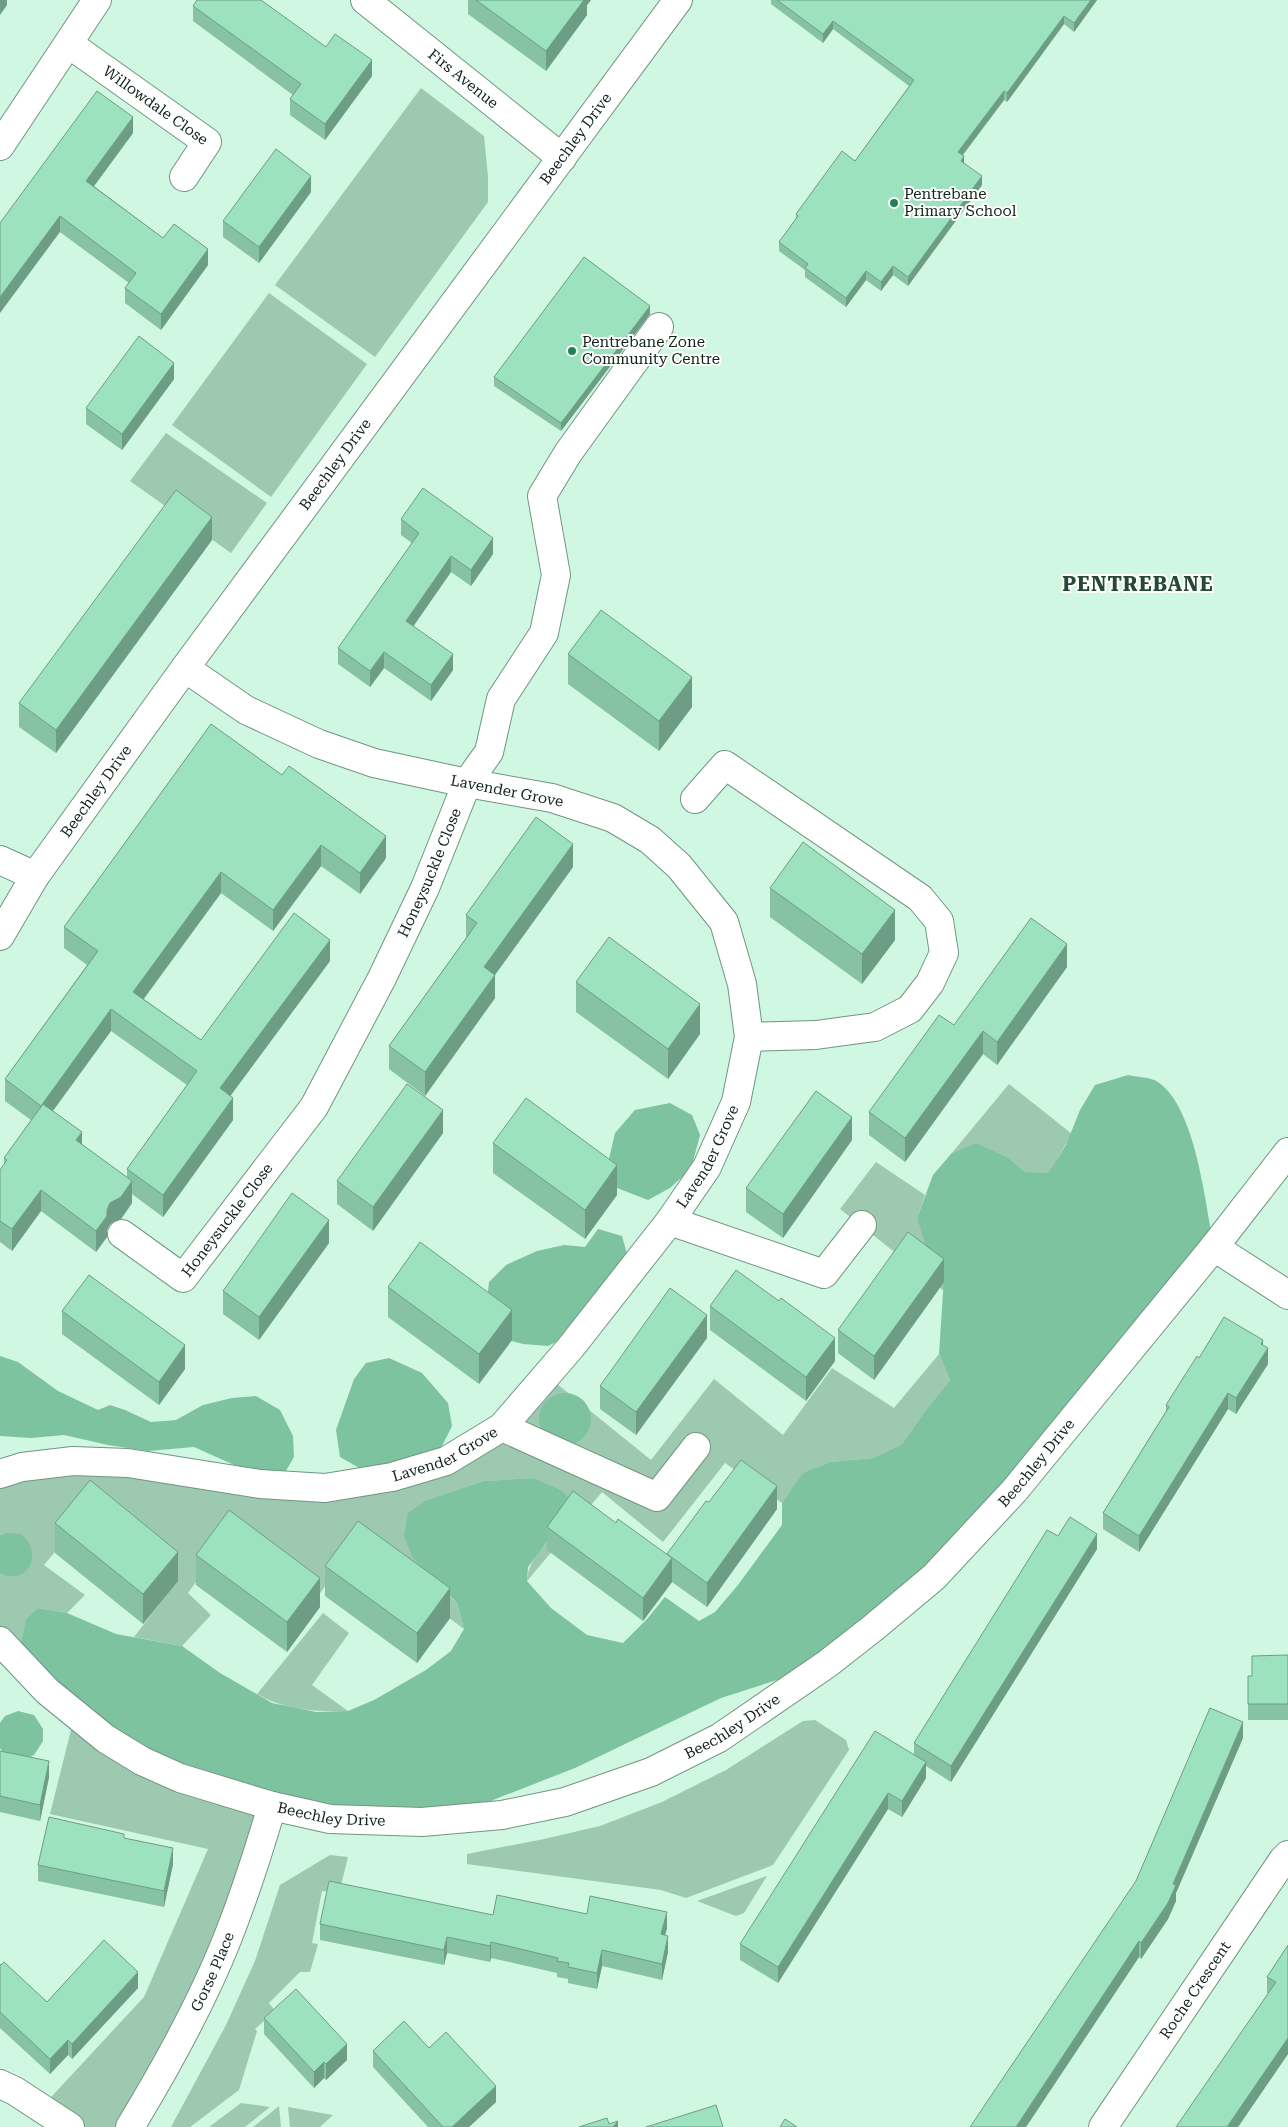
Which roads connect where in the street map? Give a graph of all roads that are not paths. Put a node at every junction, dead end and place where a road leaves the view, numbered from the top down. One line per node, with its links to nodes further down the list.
1 (97, 0): 4 (street)
2 (365, 0): 6 (street, Firs Avenue)
3 (678, 0): 6 (street, Beechley Drive)
4 (69, 44): 5 (street); 7 (street, Willowdale Close)
5 (0, 146)
6 (562, 158): 9 (street, Beechley Drive)
7 (184, 177)
8 (659, 326): 10 (street, Honeysuckle Close)
9 (185, 668): 10 (street, Lavender Grove); 13 (street, Beechley Drive)
10 (467, 783): 15 (street, Lavender Grove); 19 (street, Honeysuckle Close)
11 (695, 800): 15 (street)
12 (0, 860): 13 (street)
13 (34, 876): 14 (street, Beechley Drive)
14 (0, 936)
15 (749, 1038): 17 (street, Lavender Grove)
16 (1288, 1152): 20 (street, Beechley Drive)
17 (670, 1221): 18 (street); 22 (street, Lavender Grove)
18 (862, 1225)
19 (122, 1234)
20 (1214, 1247): 21 (street); 26 (street, Beechley Drive)
21 (1288, 1294)
22 (502, 1427): 23 (street); 24 (street, Lavender Grove)
23 (696, 1447)
24 (0, 1474)
25 (0, 1641): 26 (street, Beechley Drive)
26 (272, 1806): 30 (street, Gorse Place)
27 (1288, 1855): 31 (street, Roche Crescent)
28 (0, 2084): 29 (street)
29 (70, 2127)
30 (130, 2127)
31 (1103, 2127)

